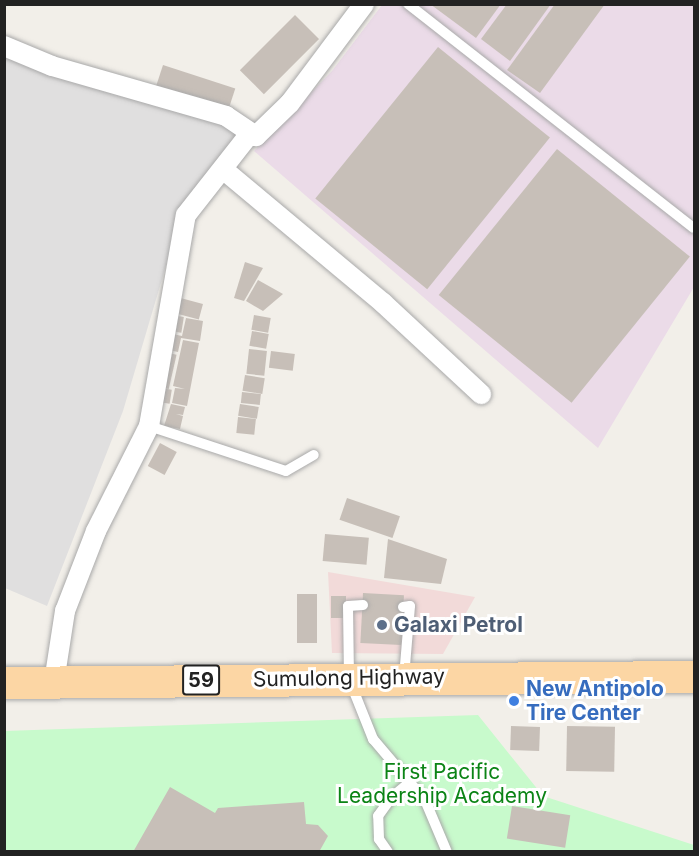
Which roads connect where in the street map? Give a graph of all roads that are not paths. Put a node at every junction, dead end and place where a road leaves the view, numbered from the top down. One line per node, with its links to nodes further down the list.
1 (364, 4): 4 (street)
2 (408, 4): 6 (lane)
3 (4, 46): 4 (street)
4 (256, 136): 5 (street)
5 (224, 170): 7 (street); 8 (street)
6 (694, 228)
7 (481, 394)
8 (149, 426): 9 (lane); 15 (street)
9 (314, 455)
10 (363, 605): 14 (lane)
11 (403, 607): 13 (lane)
12 (694, 677): 13 (main road, Sumulong Highway / 59)
13 (404, 678): 14 (main road, Sumulong Highway / 59)
14 (349, 679): 15 (main road, Sumulong Highway / 59); 17 (lane)
15 (54, 682): 16 (main road, Sumulong Highway / 59)
16 (4, 683)
17 (410, 782): 18 (lane); 19 (lane)
18 (388, 852)
19 (447, 852)

